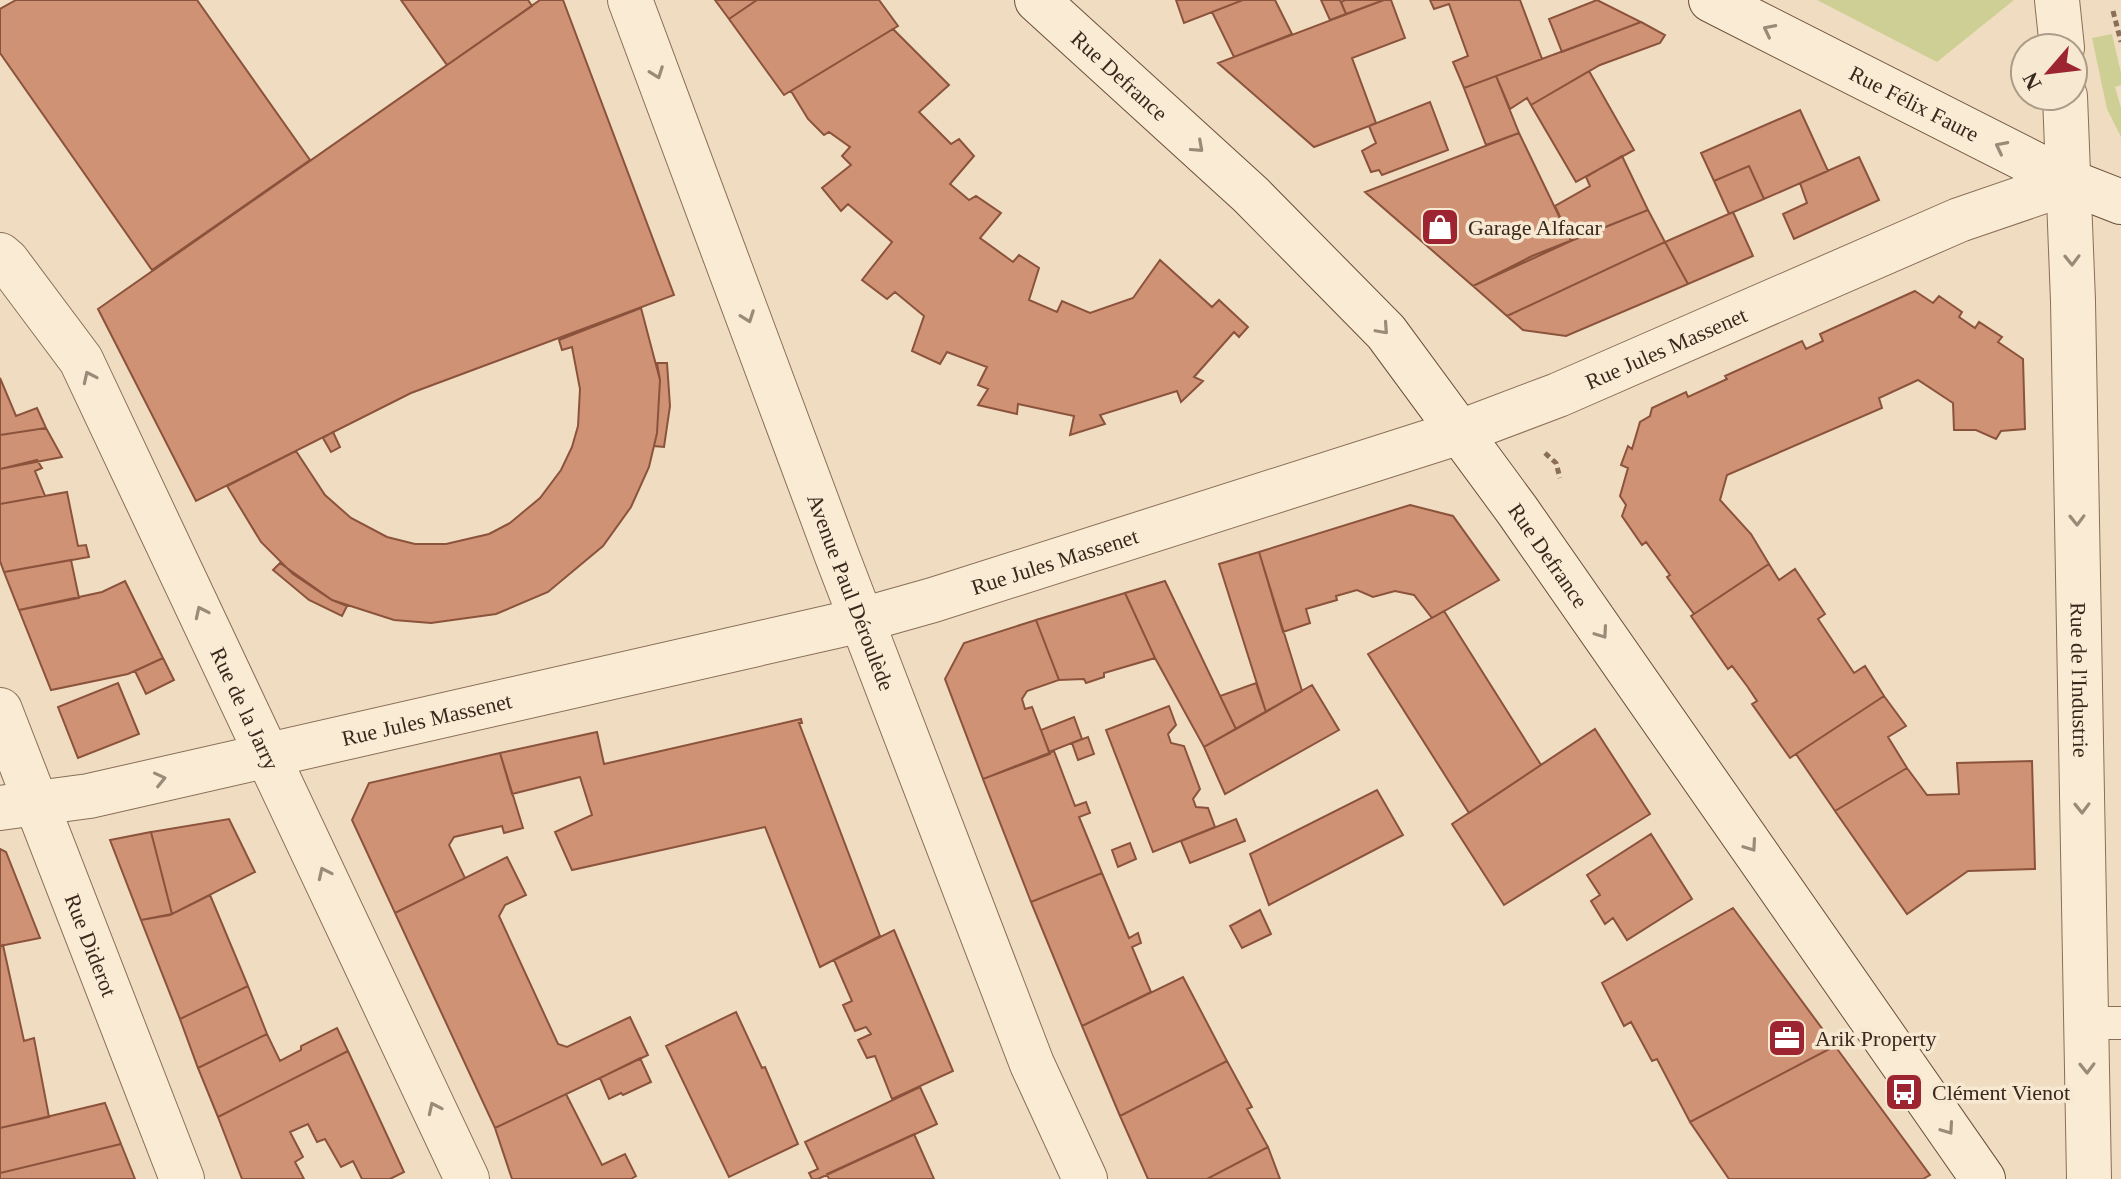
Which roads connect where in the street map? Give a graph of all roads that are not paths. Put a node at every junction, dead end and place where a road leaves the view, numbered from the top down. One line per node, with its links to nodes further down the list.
1 (630, 0): 11 (street, Avenue Paul Déroulède, one-way to 11)
2 (1037, 0): 10 (street, Rue Defrance, one-way to 10)
3 (1711, 0): 7 (street, Rue Félix Faure, one-way to 3)
4 (2057, 0): 5 (street)
5 (2060, 32)
6 (2066, 112): 7 (street, Rue de l'Industrie)
7 (2070, 182): 8 (street, Rue Félix Faure); 10 (street, Rue Jules Massenet); 15 (street, Rue de l'Industrie, one-way to 15)
8 (2121, 202)
9 (0, 255): 13 (street, Rue de la Jarry, one-way to 9)
10 (1460, 432): 11 (street, Rue Jules Massenet); 19 (street, Rue Defrance, one-way to 19)
11 (862, 620): 13 (street, Rue Jules Massenet); 18 (street, Avenue Paul Déroulède)
12 (0, 710): 14 (street, Rue Diderot)
13 (268, 754): 14 (street, Rue Jules Massenet, one-way to 13); 17 (street, Rue de la Jarry, one-way to 13)
14 (18, 807): 16 (street, Rue Diderot)
15 (2104, 1023): 20 (street, Rue de l'Industrie, one-way to 20)
16 (182, 1179)
17 (467, 1179)
18 (1085, 1179)
19 (1983, 1179)
20 (2089, 1179)

